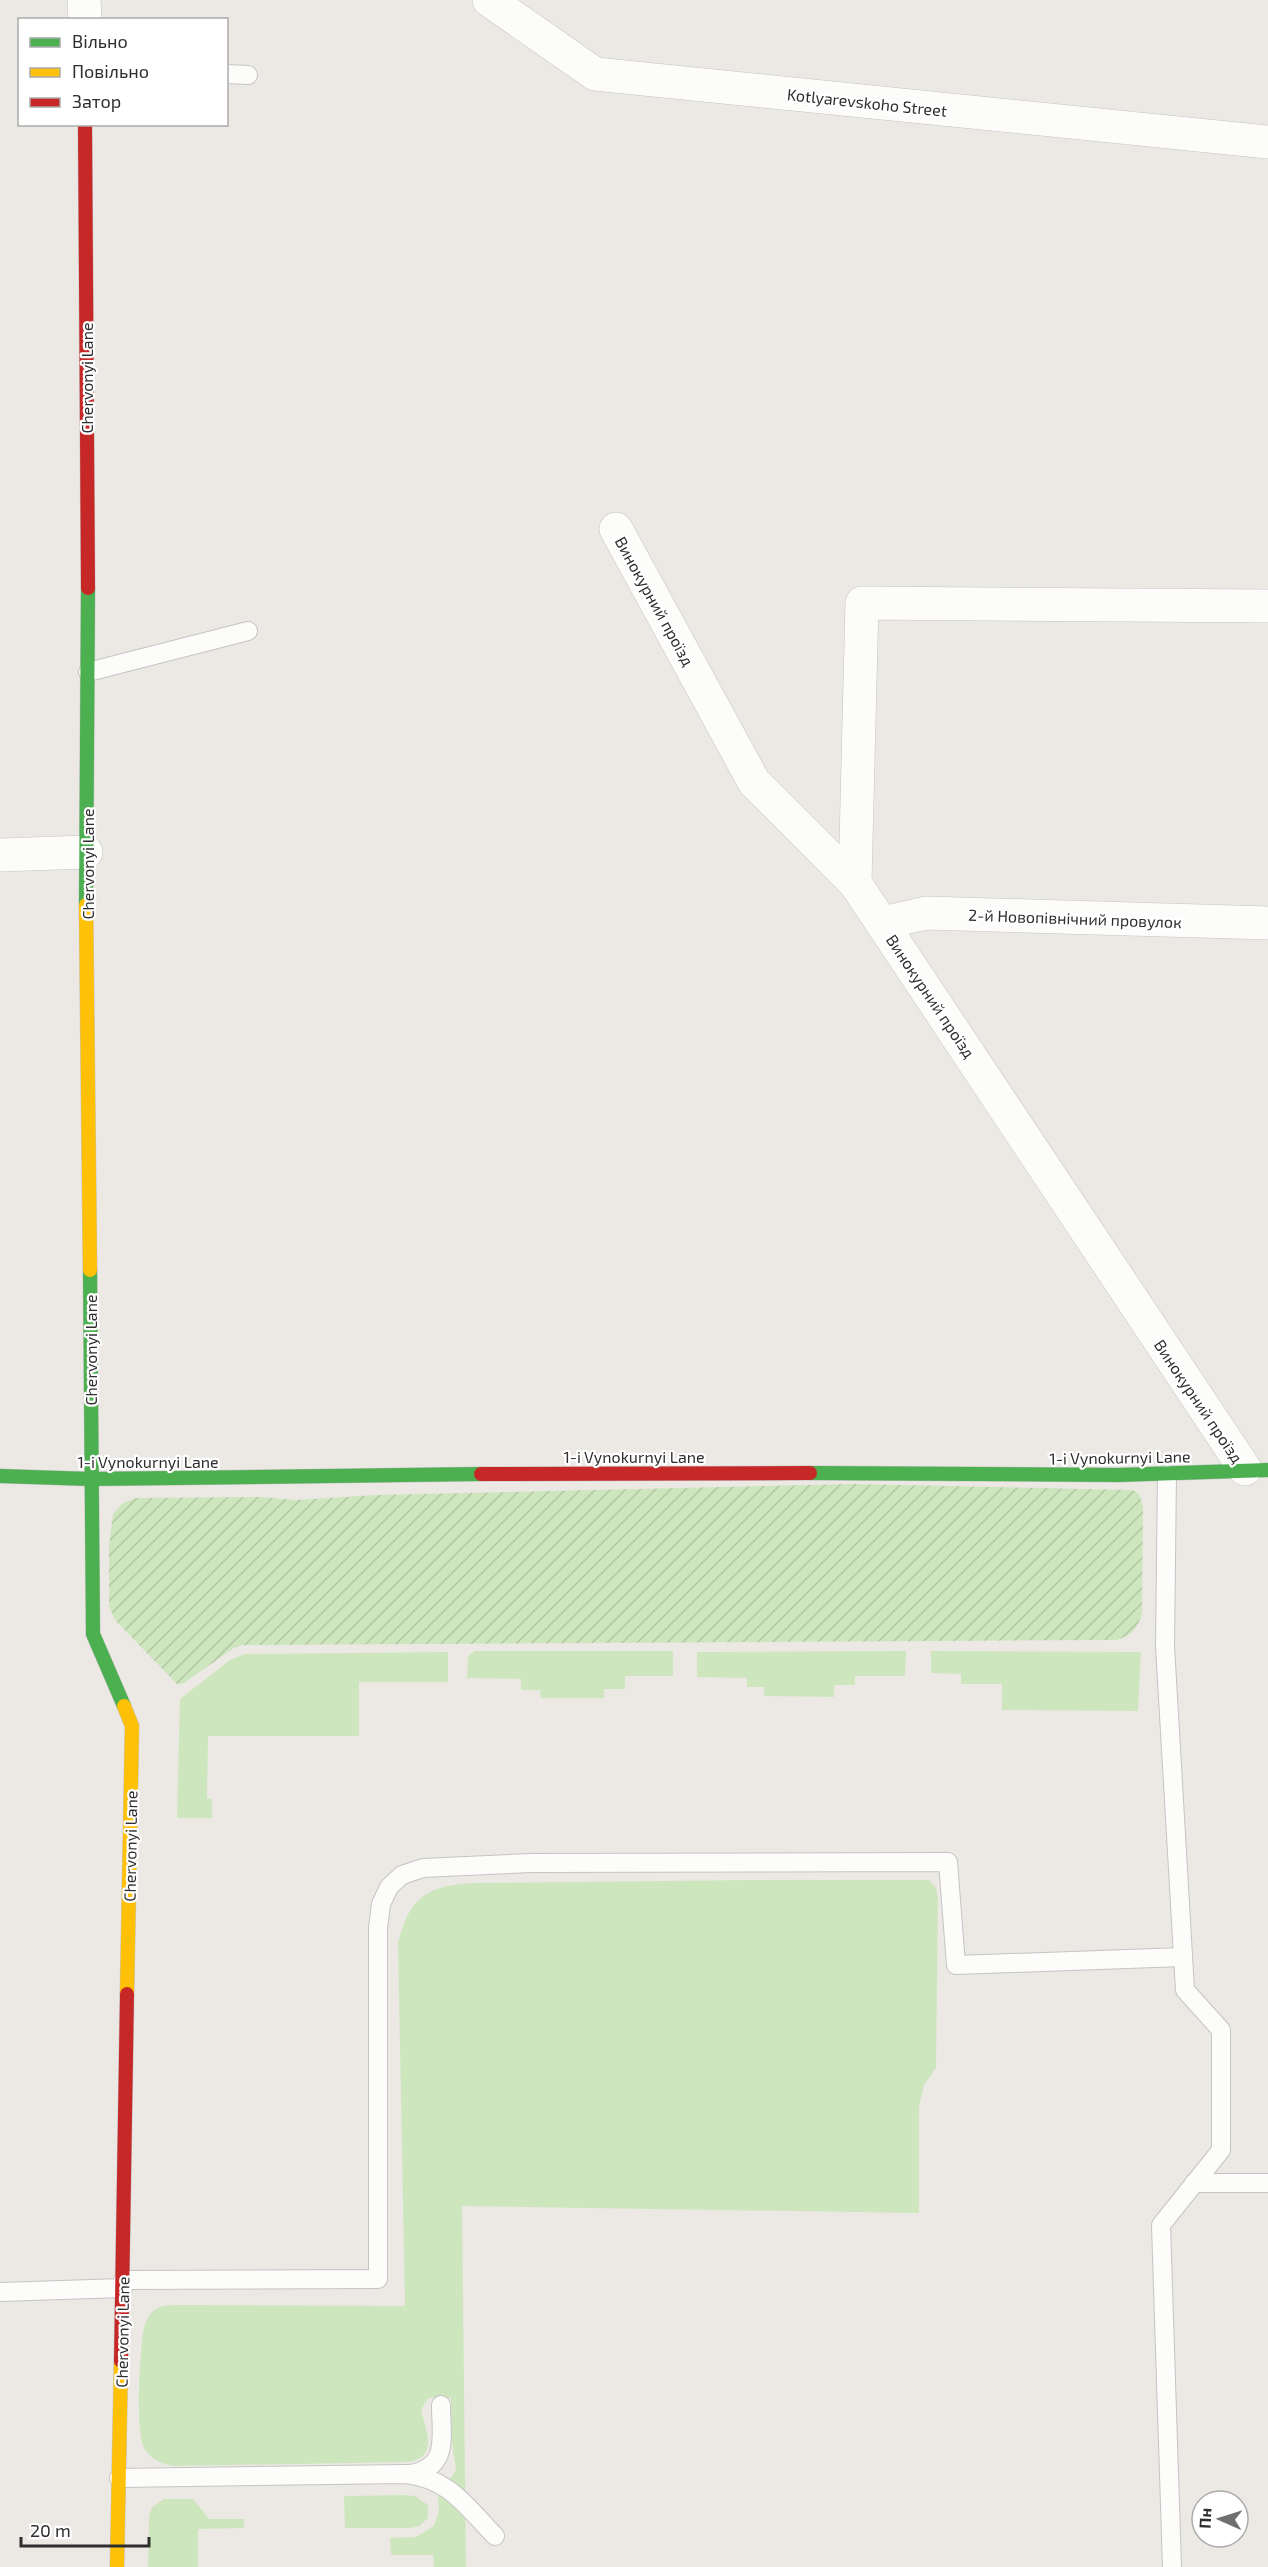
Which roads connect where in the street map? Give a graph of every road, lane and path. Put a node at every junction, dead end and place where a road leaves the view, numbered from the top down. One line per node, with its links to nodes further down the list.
1 (84, 0): 3 (street)
2 (489, 0): 7 (street, Kotlyarevskoho Street)
3 (85, 18)
4 (228, 74): 5 (lane)
5 (248, 75)
6 (85, 126): 11 (street, Chervonyi Lane)
7 (1268, 142)
8 (616, 529): 14 (street, Винокурний проїзд)
9 (1268, 606): 14 (street)
10 (248, 631): 11 (lane)
11 (88, 672): 12 (street, Chervonyi Lane)
12 (86, 852): 13 (street); 20 (street, Chervonyi Lane)
13 (0, 855)
14 (855, 882): 15 (street, Винокурний проїзд)
15 (883, 923): 16 (street, 2-й Новопівнічний провулок); 17 (street, Винокурний проїзд)
16 (1268, 923)
17 (1256, 1470): 18 (street, 1-i Vynokurnyi Lane)
18 (1167, 1474): 20 (street, 1-i Vynokurnyi Lane); 21 (lane)
19 (0, 1476): 20 (street, 1-i Vynokurnyi Lane)
20 (90, 1479): 24 (street, Chervonyi Lane)
21 (1183, 1957): 22 (lane); 24 (lane)
22 (1194, 2183): 23 (lane); 31 (lane)
23 (1268, 2183)
24 (123, 2284): 25 (lane); 28 (street, Chervonyi Lane)
25 (0, 2292)
26 (441, 2405): 27 (lane)
27 (405, 2474): 28 (lane); 29 (lane)
28 (119, 2478): 30 (street, Chervonyi Lane)
29 (495, 2536)
30 (117, 2567)
31 (1172, 2567)

